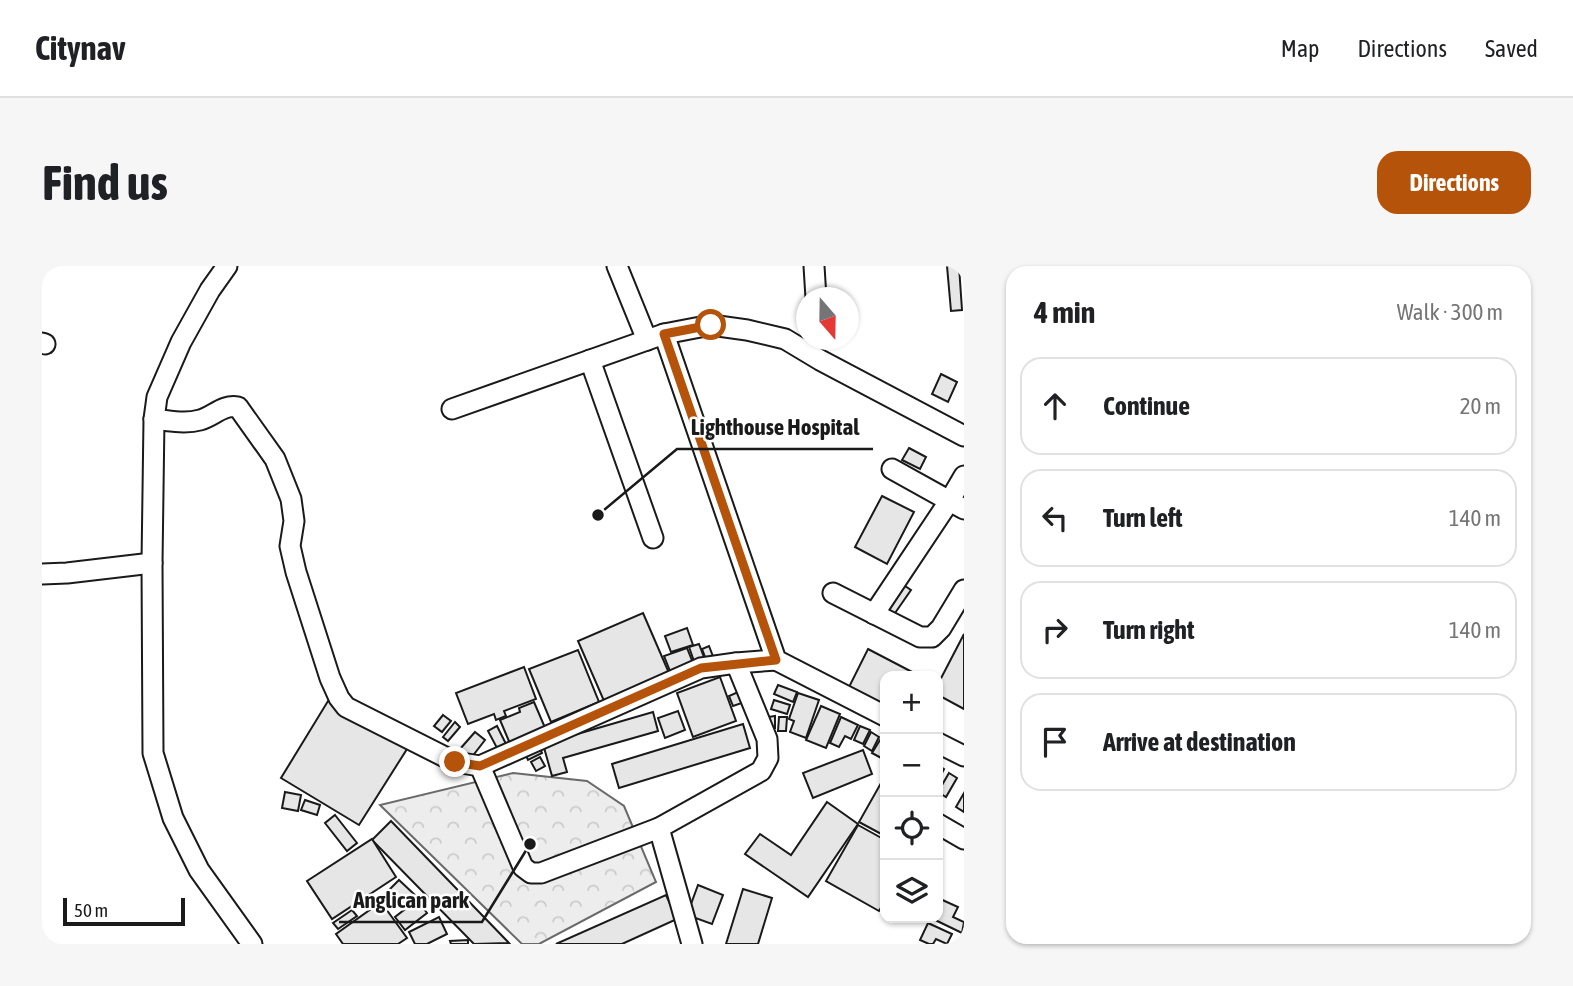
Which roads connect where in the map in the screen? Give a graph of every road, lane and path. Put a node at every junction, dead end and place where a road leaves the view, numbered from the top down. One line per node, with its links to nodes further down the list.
1 (227, 266): 10 (street)
2 (617, 266): 5 (street)
3 (814, 266): 4 (street)
4 (815, 287)
5 (656, 337): 7 (street); 8 (street); 21 (street)
6 (820, 350): 8 (street)
7 (590, 360): 9 (street); 15 (street)
8 (820, 360): 11 (street)
9 (452, 409)
10 (154, 419): 16 (street); 26 (street)
11 (964, 436)
12 (892, 469): 14 (street)
13 (964, 476): 14 (street)
14 (957, 505): 20 (street)
15 (653, 538)
16 (152, 563): 17 (street); 30 (street)
17 (42, 574)
18 (964, 590): 20 (street)
19 (833, 593): 20 (street)
20 (874, 614)
21 (776, 660): 22 (street); 23 (street)
22 (736, 663): 26 (street); 28 (street)
23 (880, 713)
24 (943, 746): 25 (street)
25 (964, 756)
26 (480, 766): 28 (street)
27 (943, 827): 29 (street)
28 (659, 828): 31 (street)
29 (964, 839)
30 (252, 944)
31 (692, 944)

